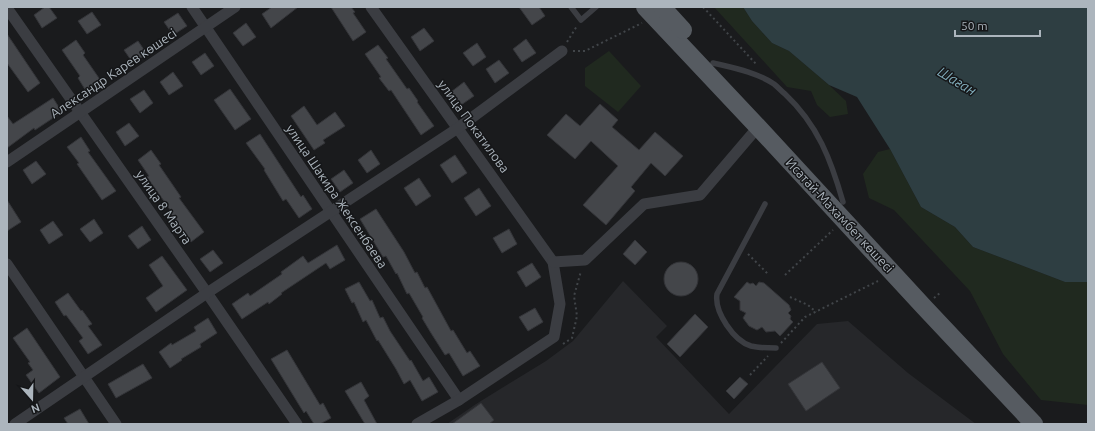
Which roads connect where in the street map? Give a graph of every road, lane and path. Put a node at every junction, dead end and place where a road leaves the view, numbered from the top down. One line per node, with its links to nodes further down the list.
1 (192, 7): 10 (street, улица Шакира Жексенбаева)
2 (235, 7): 10 (street, Александр Карев көшесі)
3 (371, 7): 16 (street, улица Покатилова)
4 (571, 7): 9 (lane)
5 (596, 7): 9 (lane)
6 (703, 7): 13 (path)
7 (7, 8): 14 (street, улица 8 Марта)
8 (654, 10): 11 (path); 12 (main road); 15 (main road, Исатай-Махамбет көшесі)
9 (581, 20): 11 (path)
10 (206, 27): 14 (street, Александр Карев көшесі); 20 (street, улица Шакира Жексенбаева)
11 (562, 51): 16 (street)
12 (714, 64): 18 (main road); 18 (lane)
13 (759, 68)
14 (80, 112): 17 (street, Александр Карев көшесі); 28 (street, улица 8 Марта)
15 (758, 127): 23 (street); 39 (main road, Исатай-Махамбет көшесі)
16 (458, 128): 20 (street); 23 (street, улица Покатилова)
17 (7, 162)
18 (843, 202): 40 (main road)
19 (765, 204): 22 (lane)
20 (331, 212): 28 (street); 34 (street, улица Шакира Жексенбаева)
21 (833, 230): 26 (path)
22 (742, 248): 25 (path); 31 (lane)
23 (553, 262): 34 (street)
24 (7, 264): 33 (street)
25 (768, 274)
26 (785, 275)
27 (878, 281): 30 (path)
28 (207, 293): 33 (street); 35 (street, улица 8 Марта)
29 (790, 296): 30 (path)
30 (816, 312): 31 (path)
31 (776, 348): 32 (path)
32 (750, 375)
33 (84, 378): 36 (street); 37 (street)
34 (459, 400): 38 (street)
35 (294, 423)
36 (15, 424)
37 (116, 424)
38 (417, 424)
39 (1034, 424)
40 (1045, 424)

